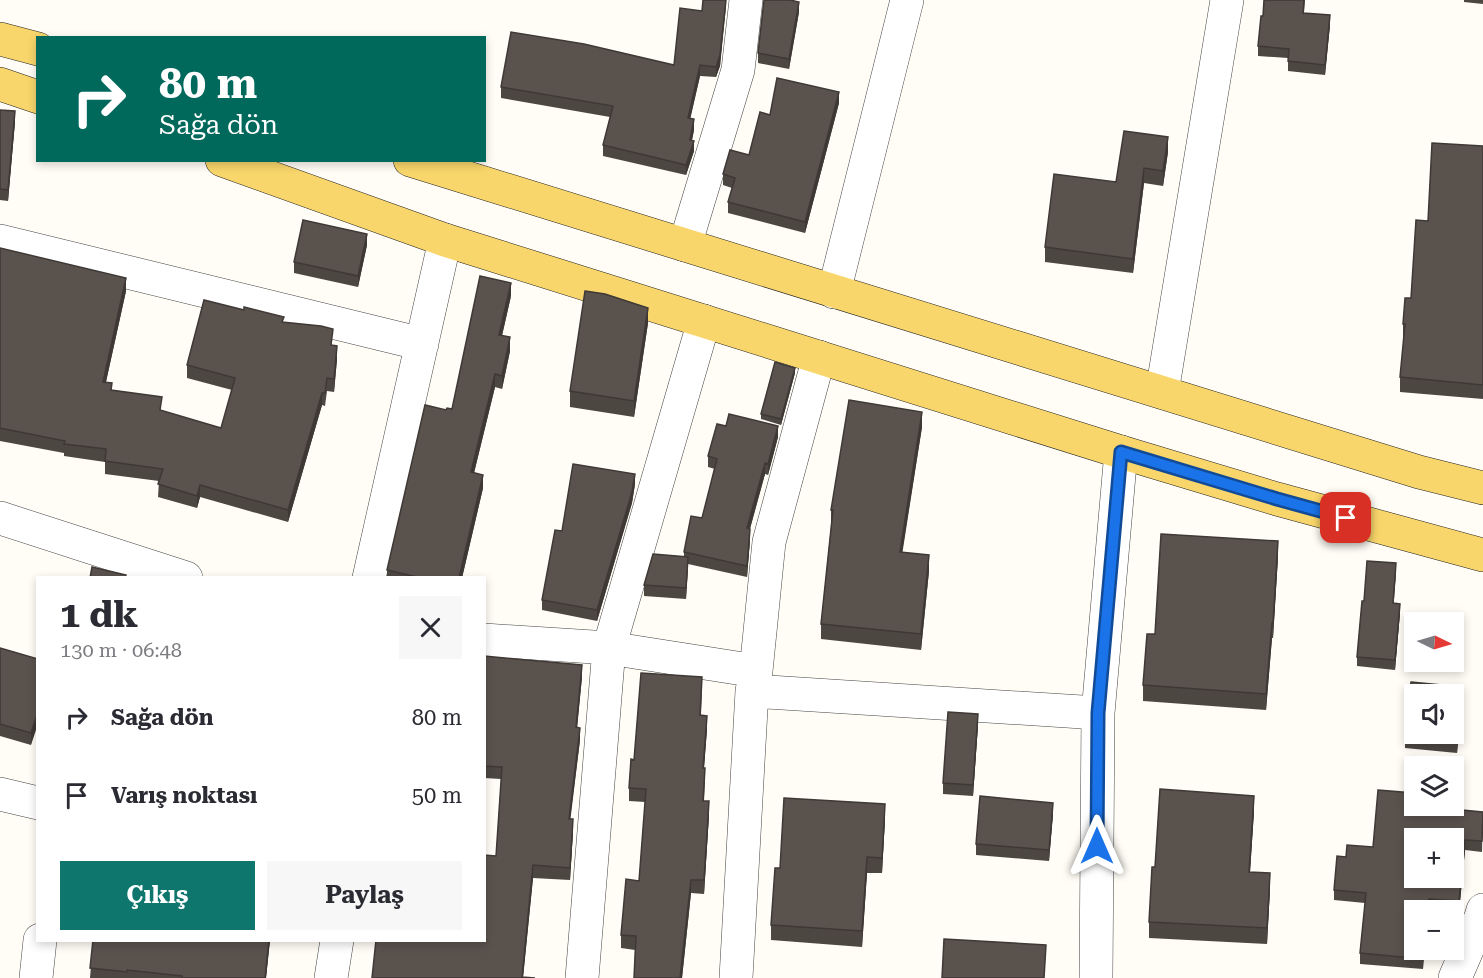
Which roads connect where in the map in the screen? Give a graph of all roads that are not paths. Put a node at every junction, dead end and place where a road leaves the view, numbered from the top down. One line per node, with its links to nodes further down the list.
1 (746, 0): 12 (street)
2 (907, 0): 13 (street)
3 (1227, 0): 17 (street)
4 (0, 39): 5 (main road)
5 (36, 48)
6 (0, 84): 7 (main road)
7 (36, 96)
8 (228, 162): 10 (main road)
9 (416, 162): 12 (main road)
10 (445, 240): 14 (main road); 15 (street)
11 (0, 241): 15 (street)
12 (685, 245): 13 (main road)
13 (834, 292): 17 (main road)
14 (704, 321): 16 (main road); 25 (street)
15 (422, 344): 23 (street)
16 (819, 357): 18 (main road); 26 (street)
17 (1162, 392): 19 (main road)
18 (1121, 452): 21 (main road); 27 (street)
19 (1483, 488)
20 (0, 518): 22 (street)
21 (1483, 555)
22 (180, 576)
23 (369, 576)
24 (486, 640): 25 (street)
25 (609, 648): 26 (street); 36 (street)
26 (754, 681): 27 (street); 37 (street)
27 (1098, 713): 38 (street)
28 (0, 794): 29 (street)
29 (36, 803)
30 (1483, 910): 33 (street)
31 (40, 942): 34 (street)
32 (337, 942): 35 (street)
33 (1476, 946): 39 (street)
34 (36, 978)
35 (331, 978)
36 (582, 978)
37 (736, 978)
38 (1096, 978)
39 (1455, 978)

